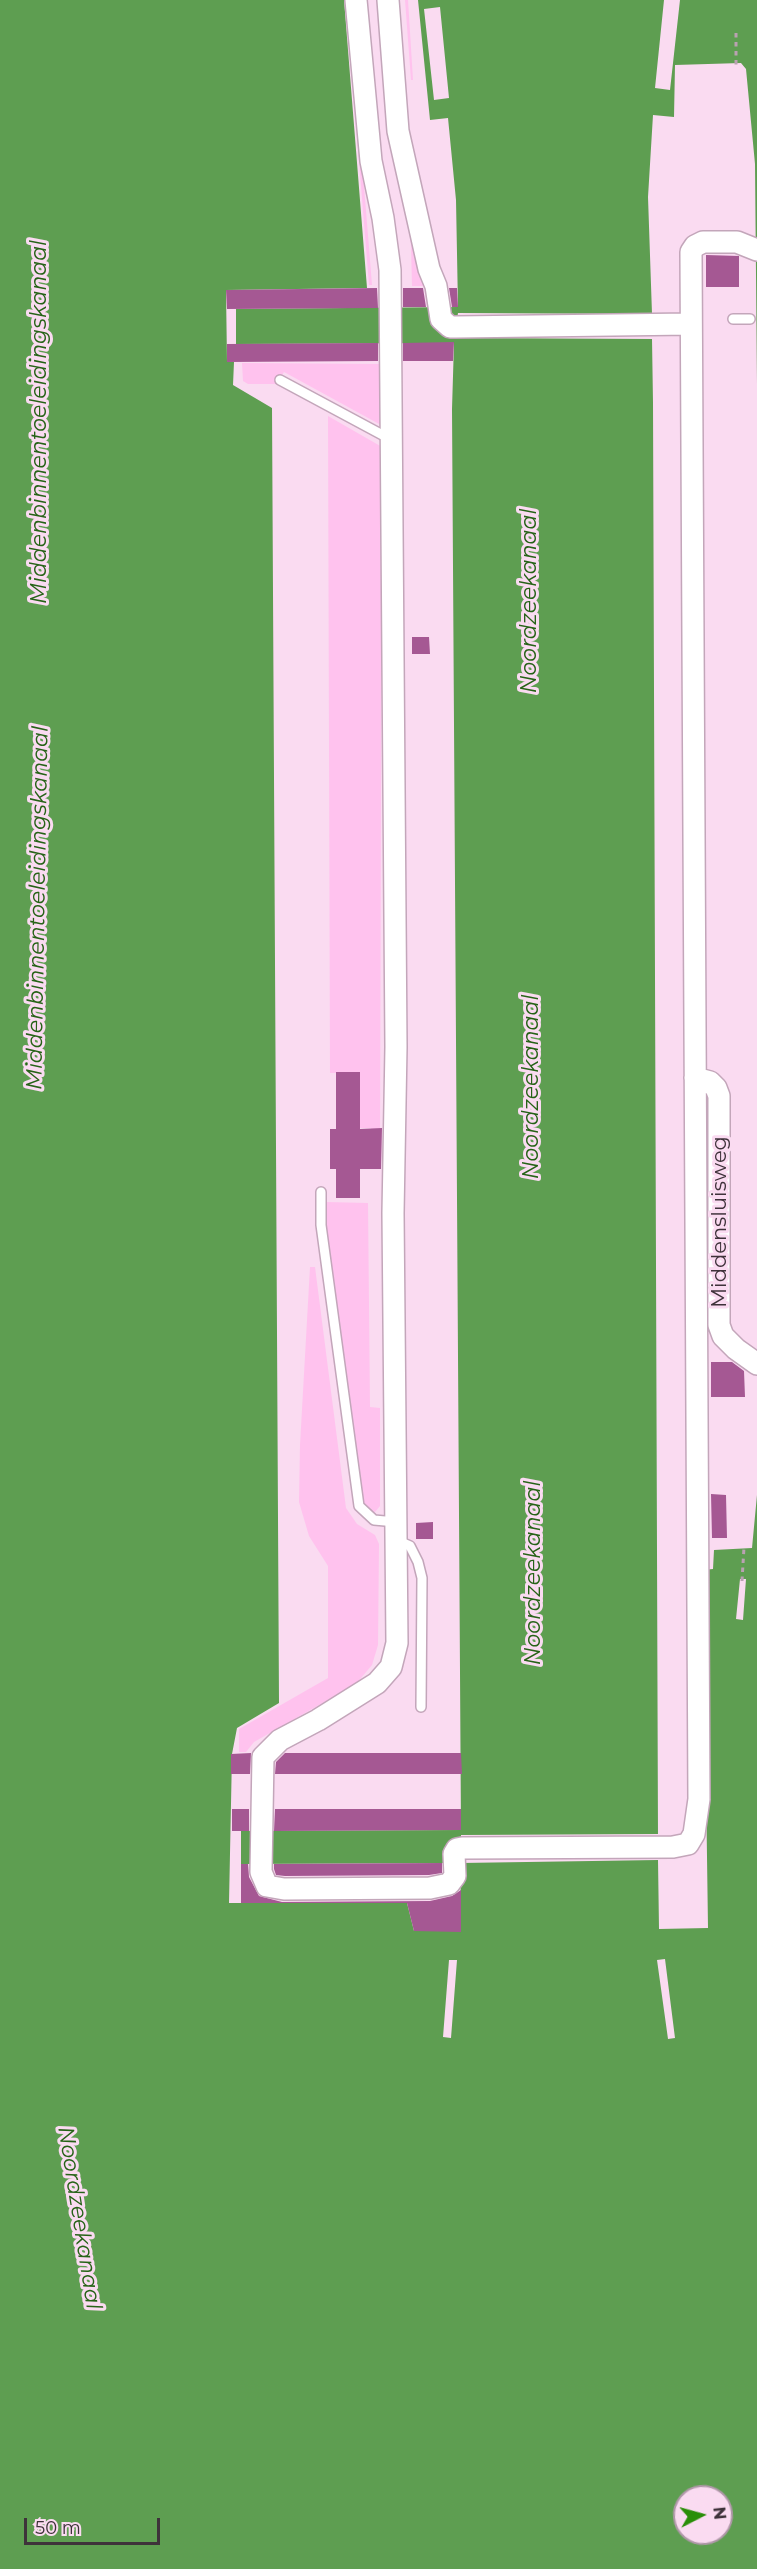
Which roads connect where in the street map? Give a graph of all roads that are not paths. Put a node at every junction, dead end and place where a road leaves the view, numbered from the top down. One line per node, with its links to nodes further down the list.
1 (357, 0): 8 (street)
2 (388, 0): 4 (street)
3 (755, 250): 4 (street)
4 (692, 313): 9 (street)
5 (733, 319): 6 (lane)
6 (750, 319)
7 (280, 380): 8 (lane)
8 (390, 439): 12 (street)
9 (695, 1078): 11 (street, Middensluisweg); 12 (street)
10 (321, 1192): 12 (lane)
11 (757, 1364)
12 (396, 1531): 13 (lane)
13 (421, 1707)

